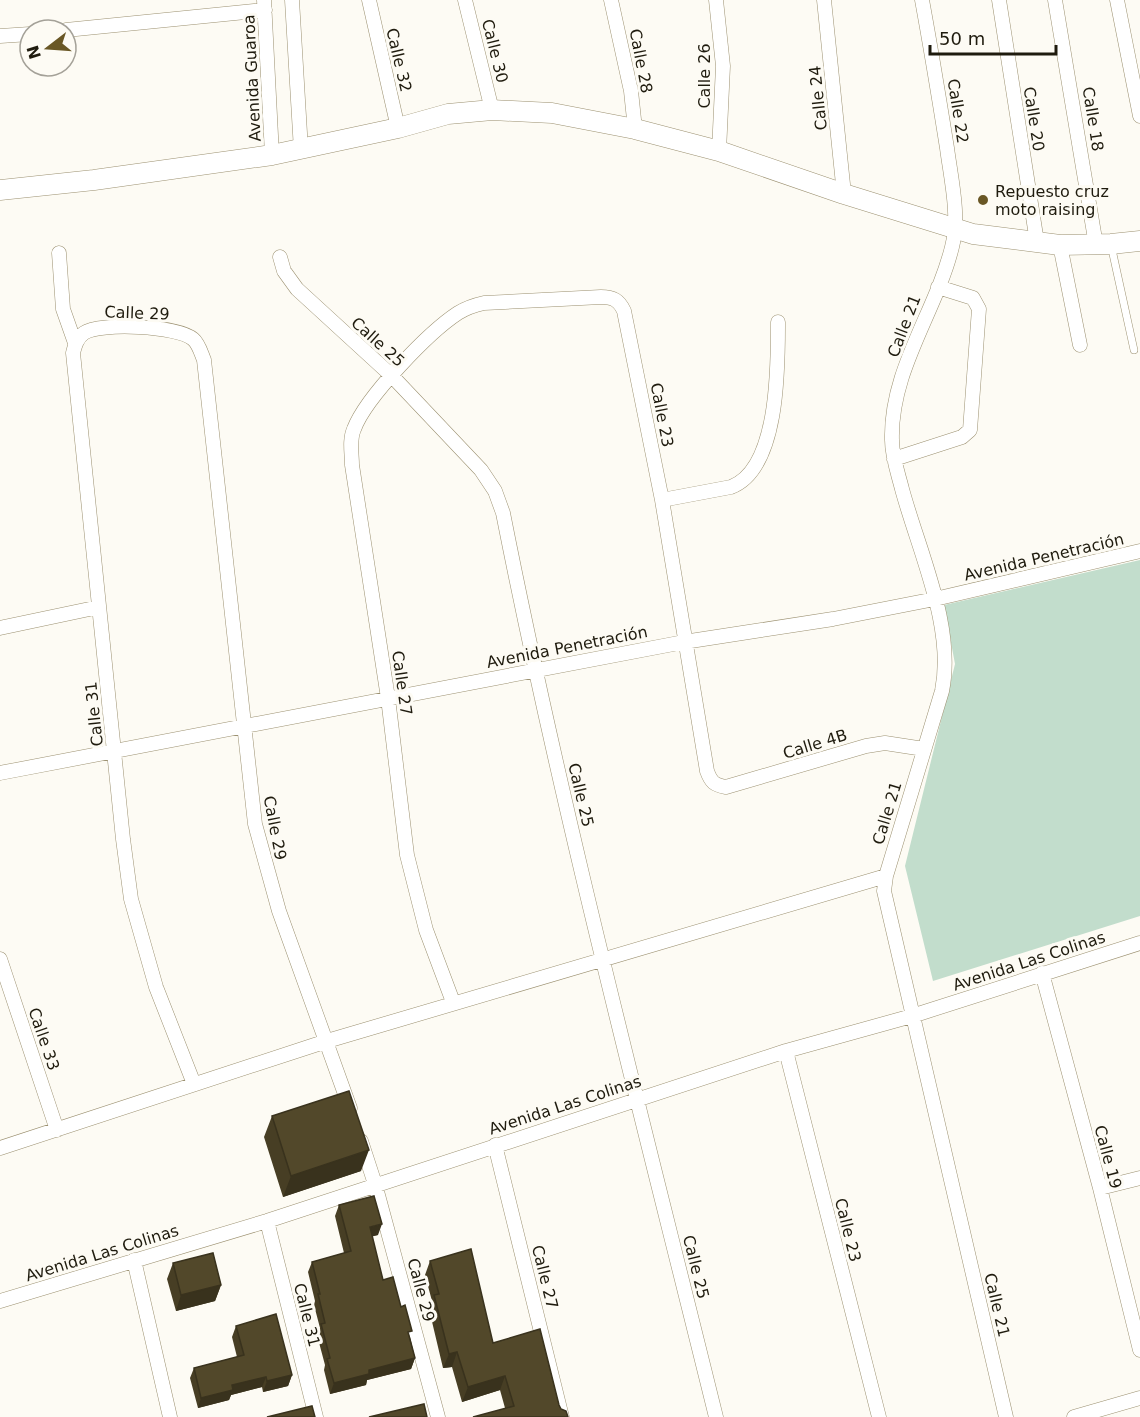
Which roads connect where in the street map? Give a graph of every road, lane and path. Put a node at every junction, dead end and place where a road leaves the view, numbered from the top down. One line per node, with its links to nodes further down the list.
1 (292, 0): 19 (street)
2 (369, 0): 17 (street, Calle 32)
3 (465, 0): 15 (street, Calle 30)
4 (611, 0): 18 (street, Calle 28)
5 (716, 0): 20 (street, Calle 26)
6 (824, 0): 23 (street, Calle 24)
7 (922, 0): 24 (street, Calle 22)
8 (999, 0): 26 (street, Calle 20)
9 (1055, 0): 27 (street, Calle 18)
10 (1117, 0): 16 (street)
11 (265, 5): 12 (street); 21 (street, Avenida Guaroa)
12 (78, 28)
13 (18, 35): 14 (street)
14 (0, 36)
15 (492, 110): 17 (main road); 18 (main road)
16 (1140, 116)
17 (398, 128): 19 (main road)
18 (635, 129): 20 (main road)
19 (302, 150): 21 (main road)
20 (719, 151): 23 (main road)
21 (272, 155): 22 (main road)
22 (0, 190)
23 (844, 194): 24 (main road)
24 (955, 227): 26 (main road); 31 (street, Calle 21)
25 (1140, 241): 27 (main road)
26 (1037, 242): 28 (main road)
27 (1104, 244): 28 (main road); 35 (lane)
28 (1060, 245): 34 (street)
29 (59, 252): 33 (street, Calle 31)
30 (280, 257): 36 (street, Calle 25)
31 (938, 287): 37 (street, Calle 21); 37 (street)
32 (778, 322): 38 (street)
33 (79, 338): 41 (street, Calle 31); 46 (street, Calle 29)
34 (1080, 345)
35 (1134, 350)
36 (392, 376): 38 (street, Calle 23); 44 (street, Calle 25); 45 (street, Calle 27)
37 (894, 459): 40 (street, Calle 21)
38 (662, 500): 43 (street, Calle 23)
39 (1140, 551): 40 (street, Avenida Penetración)
40 (935, 599): 43 (street, Avenida Penetración); 47 (street, Calle 21)
41 (99, 607): 42 (street); 48 (street, Calle 31)
42 (0, 628)
43 (684, 642): 44 (street, Avenida Penetración); 50 (street, Calle 23)
44 (534, 671): 45 (street, Avenida Penetración); 54 (street, Calle 25)
45 (388, 698): 46 (street, Avenida Penetración); 56 (street, Calle 27)
46 (244, 726): 48 (street, Avenida Penetración); 58 (street, Calle 29)
47 (924, 748): 50 (street, Calle 4B); 51 (street, Calle 21)
48 (114, 750): 49 (street, Avenida Penetración); 60 (street, Calle 31)
49 (0, 773)
50 (717, 786)
51 (885, 876): 54 (street); 57 (street, Calle 21)
52 (1140, 943): 55 (street, Avenida Las Colinas)
53 (0, 959): 62 (street, Calle 33)
54 (603, 960): 56 (street); 61 (street, Calle 25)
55 (1042, 973): 57 (street, Avenida Las Colinas); 67 (street, Calle 19)
56 (453, 1002): 58 (street)
57 (912, 1016): 59 (street, Avenida Las Colinas); 79 (street, Calle 21)
58 (327, 1041): 60 (street); 66 (street, Calle 29)
59 (786, 1052): 61 (street, Avenida Las Colinas); 78 (street, Calle 23)
60 (194, 1084): 62 (street)
61 (637, 1100): 63 (street, Avenida Las Colinas); 77 (street, Calle 25)
62 (57, 1130): 64 (street)
63 (495, 1145): 66 (street, Avenida Las Colinas); 76 (street, Calle 27)
64 (0, 1148)
65 (1140, 1178): 67 (street)
66 (375, 1184): 68 (street, Avenida Las Colinas); 75 (street, Calle 29)
67 (1100, 1188): 71 (street, Calle 19)
68 (267, 1221): 69 (street, Avenida Las Colinas); 74 (street, Calle 31)
69 (134, 1260): 70 (street, Avenida Las Colinas); 73 (street)
70 (0, 1301)
71 (1140, 1350)
72 (1140, 1398): 80 (street)
73 (170, 1417)
74 (315, 1417)
75 (438, 1417)
76 (562, 1417)
77 (716, 1417)
78 (879, 1417)
79 (1006, 1417)
80 (1074, 1417)

